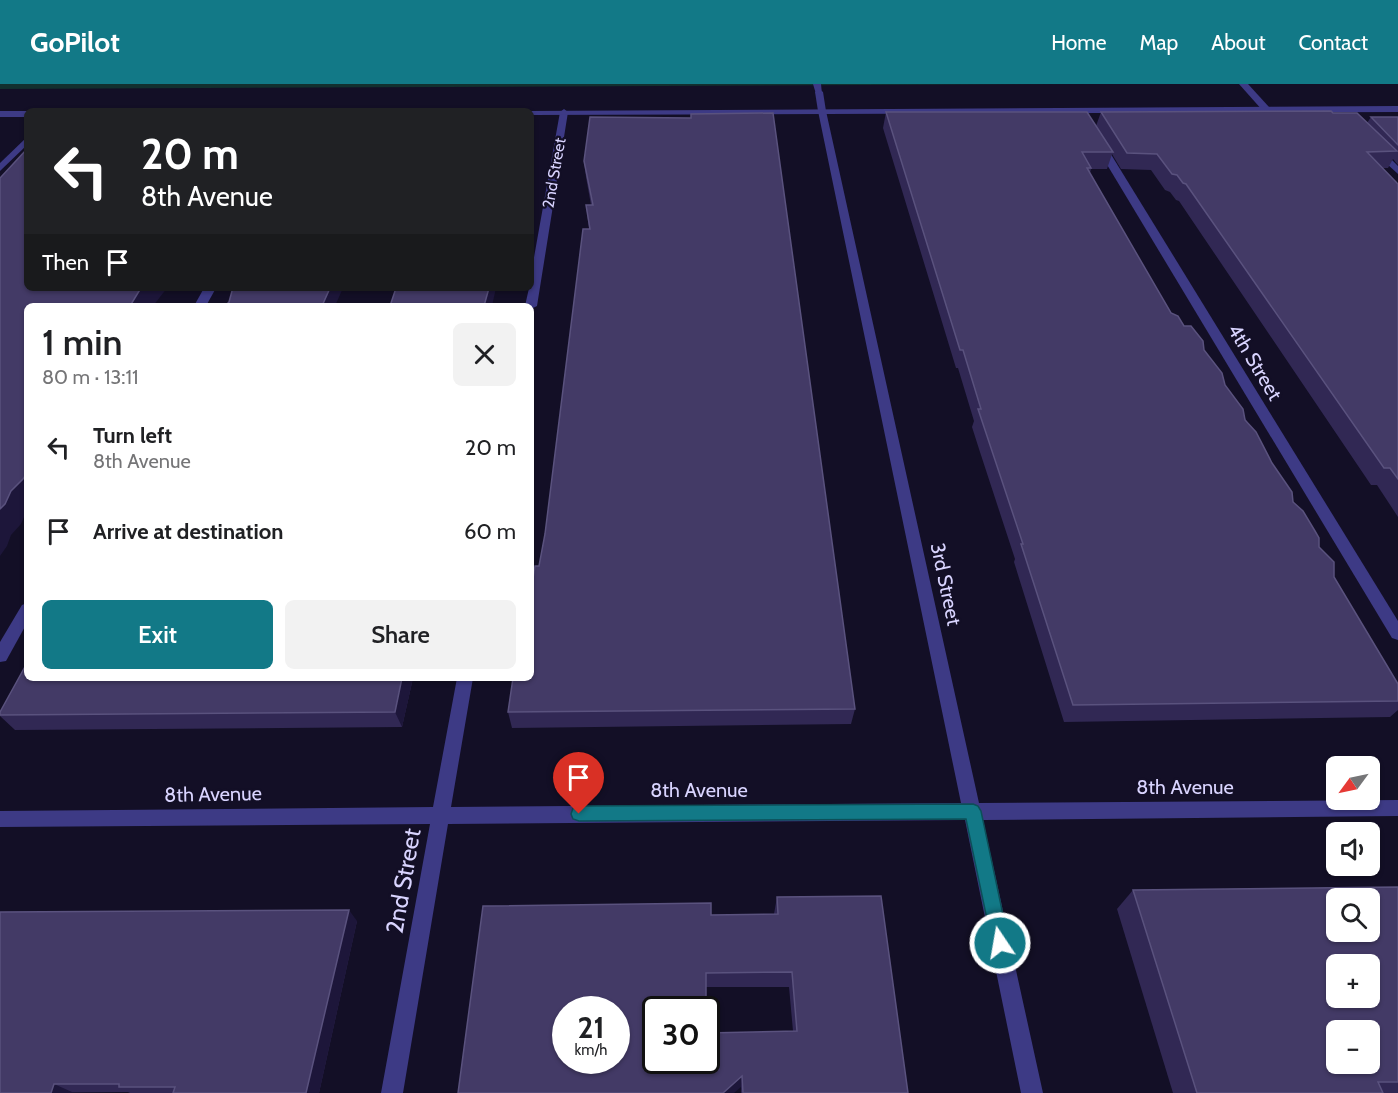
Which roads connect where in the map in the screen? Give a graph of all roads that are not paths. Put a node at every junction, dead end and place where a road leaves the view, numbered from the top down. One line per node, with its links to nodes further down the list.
1 (1244, 84): 3 (street)
2 (818, 88): 7 (street, 3rd Street)
3 (1266, 109): 4 (street); 6 (street)
4 (1336, 109): 5 (street); 12 (street)
5 (1398, 109)
6 (1078, 110): 7 (street); 19 (street, 4th Street)
7 (822, 111): 9 (street); 23 (street, 3rd Street)
8 (534, 112): 9 (street)
9 (564, 112): 17 (street, 2nd Street)
10 (0, 114): 11 (street)
11 (24, 114)
12 (1348, 121)
13 (24, 143): 15 (street)
14 (1373, 146): 16 (street)
15 (0, 168)
16 (1398, 171)
17 (534, 288)
18 (24, 614): 20 (street)
19 (1398, 634)
20 (0, 656)
21 (464, 681): 24 (street, 2nd Street)
22 (1398, 808): 23 (street, 8th Avenue)
23 (973, 811): 24 (street, 8th Avenue); 27 (street, 3rd Street)
24 (441, 814): 25 (street, 8th Avenue); 26 (street, 2nd Street)
25 (0, 819)
26 (392, 1093)
27 (1032, 1093)

